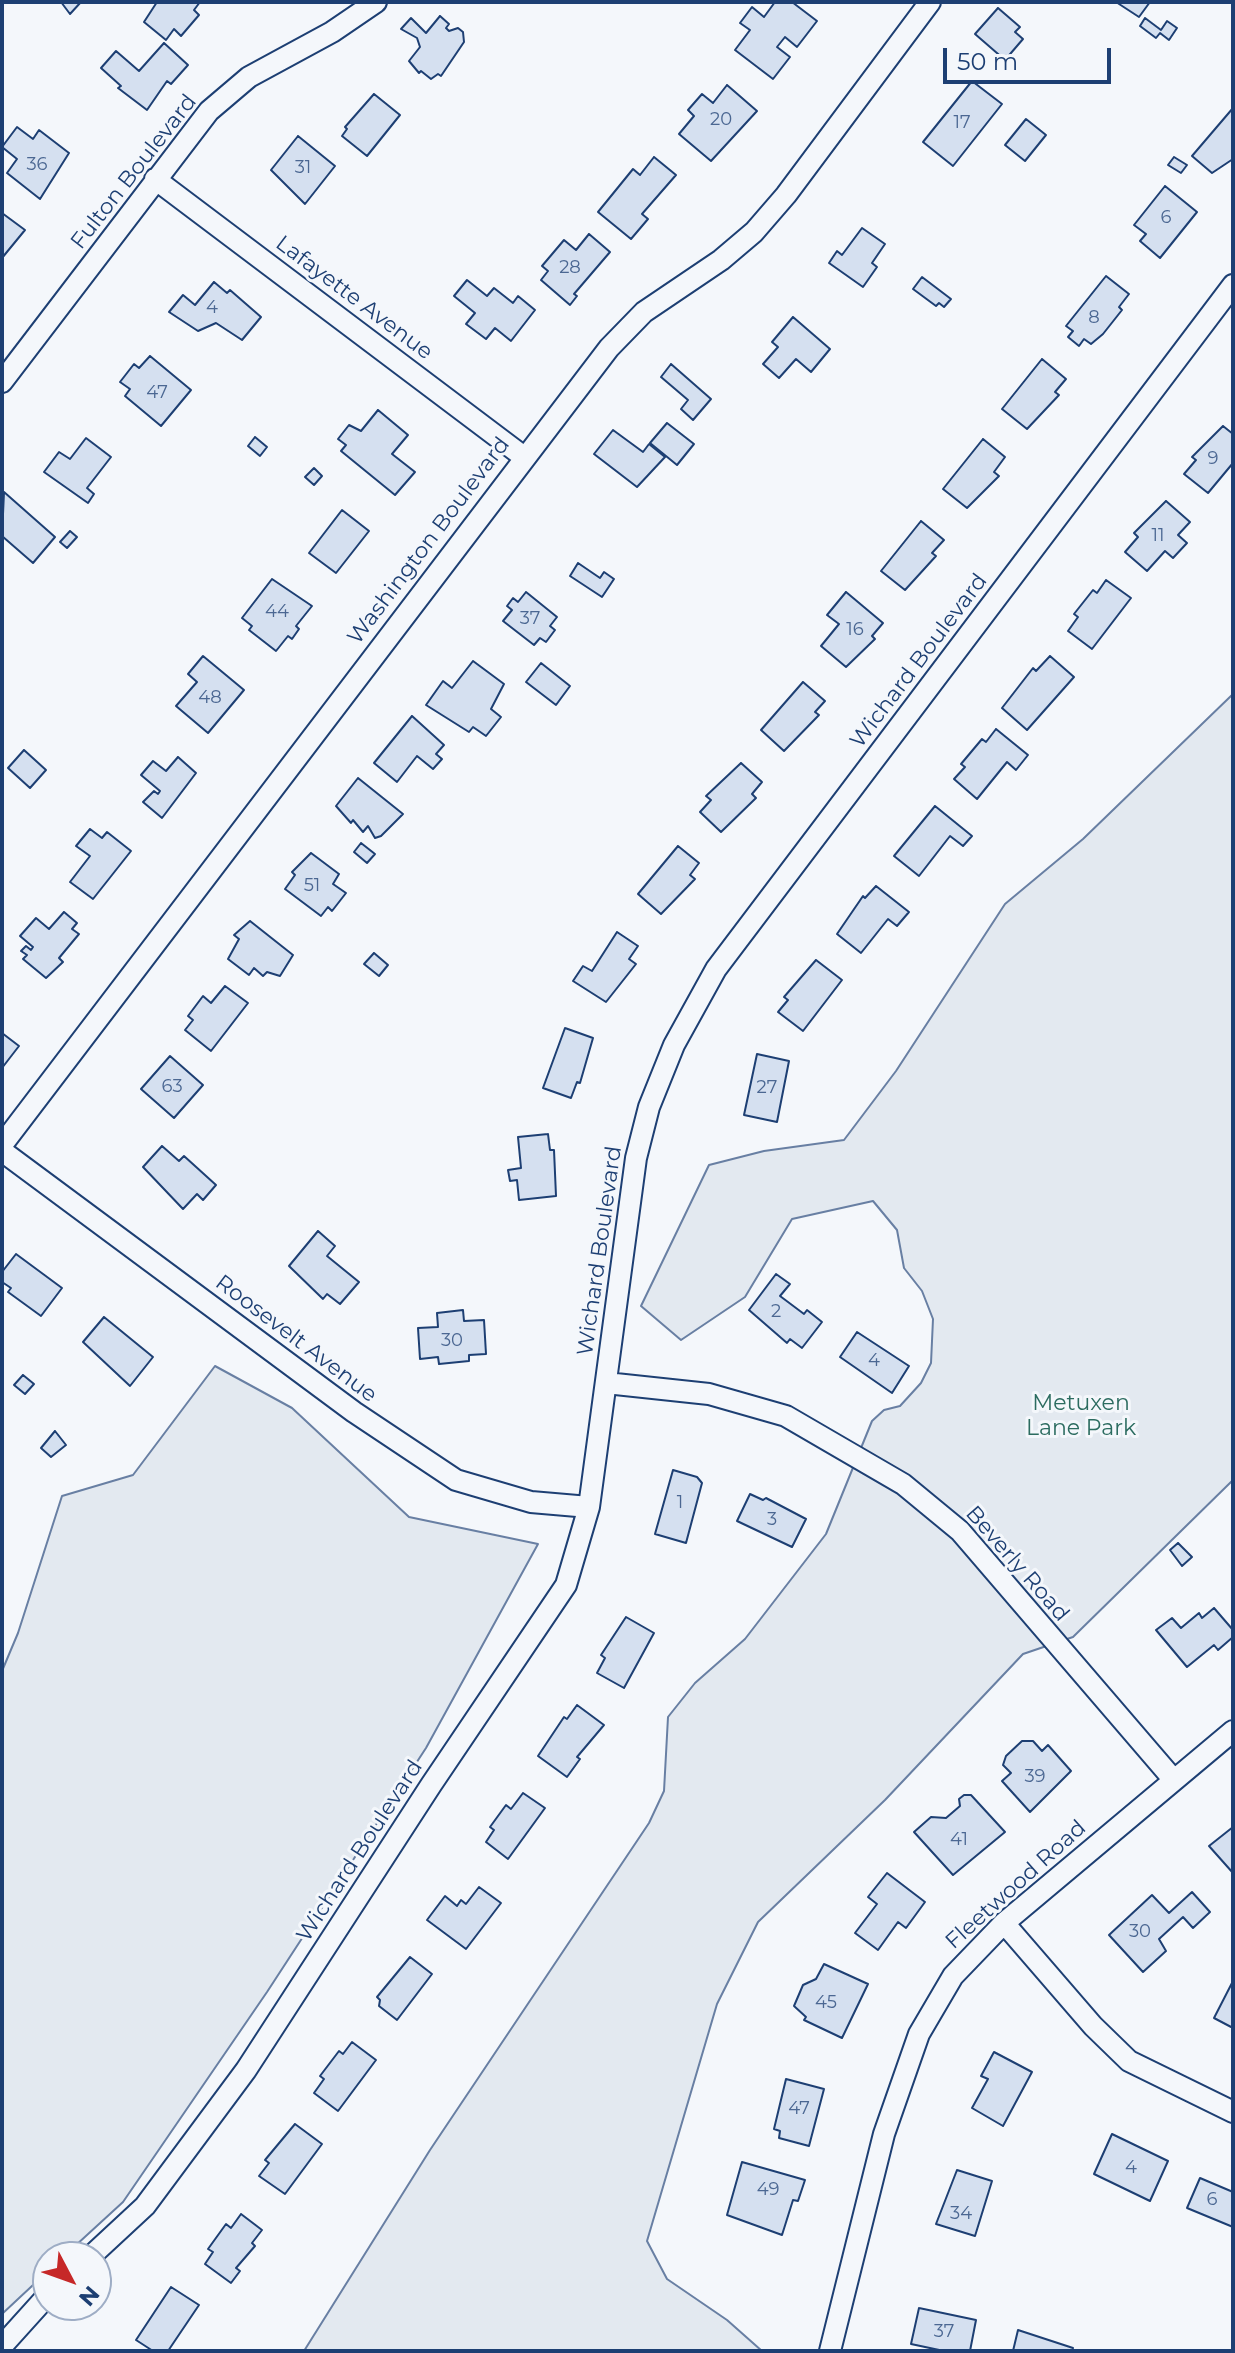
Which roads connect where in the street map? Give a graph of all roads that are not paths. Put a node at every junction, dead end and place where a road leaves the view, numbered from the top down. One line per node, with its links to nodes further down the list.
1 (376, 2): 3 (street, Fulton Boulevard)
2 (930, 2): 6 (street, Washington Boulevard)
3 (155, 179): 5 (street, Fulton Boulevard); 6 (street, Lafayette Avenue)
4 (1233, 285): 8 (street, Wichard Boulevard)
5 (2, 382)
6 (524, 457): 7 (street, Washington Boulevard)
7 (2, 1148): 9 (street, Roosevelt Avenue)
8 (606, 1383): 9 (street, Wichard Boulevard); 11 (street, Beverly Road)
9 (589, 1507): 14 (street, Wichard Boulevard)
10 (1233, 1731): 11 (street, Fleetwood Road)
11 (1173, 1779): 12 (street, Fleetwood Road)
12 (1004, 1923): 13 (street); 17 (street, Fleetwood Road)
13 (1233, 2112)
14 (107, 2241)
15 (32, 2313): 16 (street)
16 (2, 2346)
17 (830, 2351)

